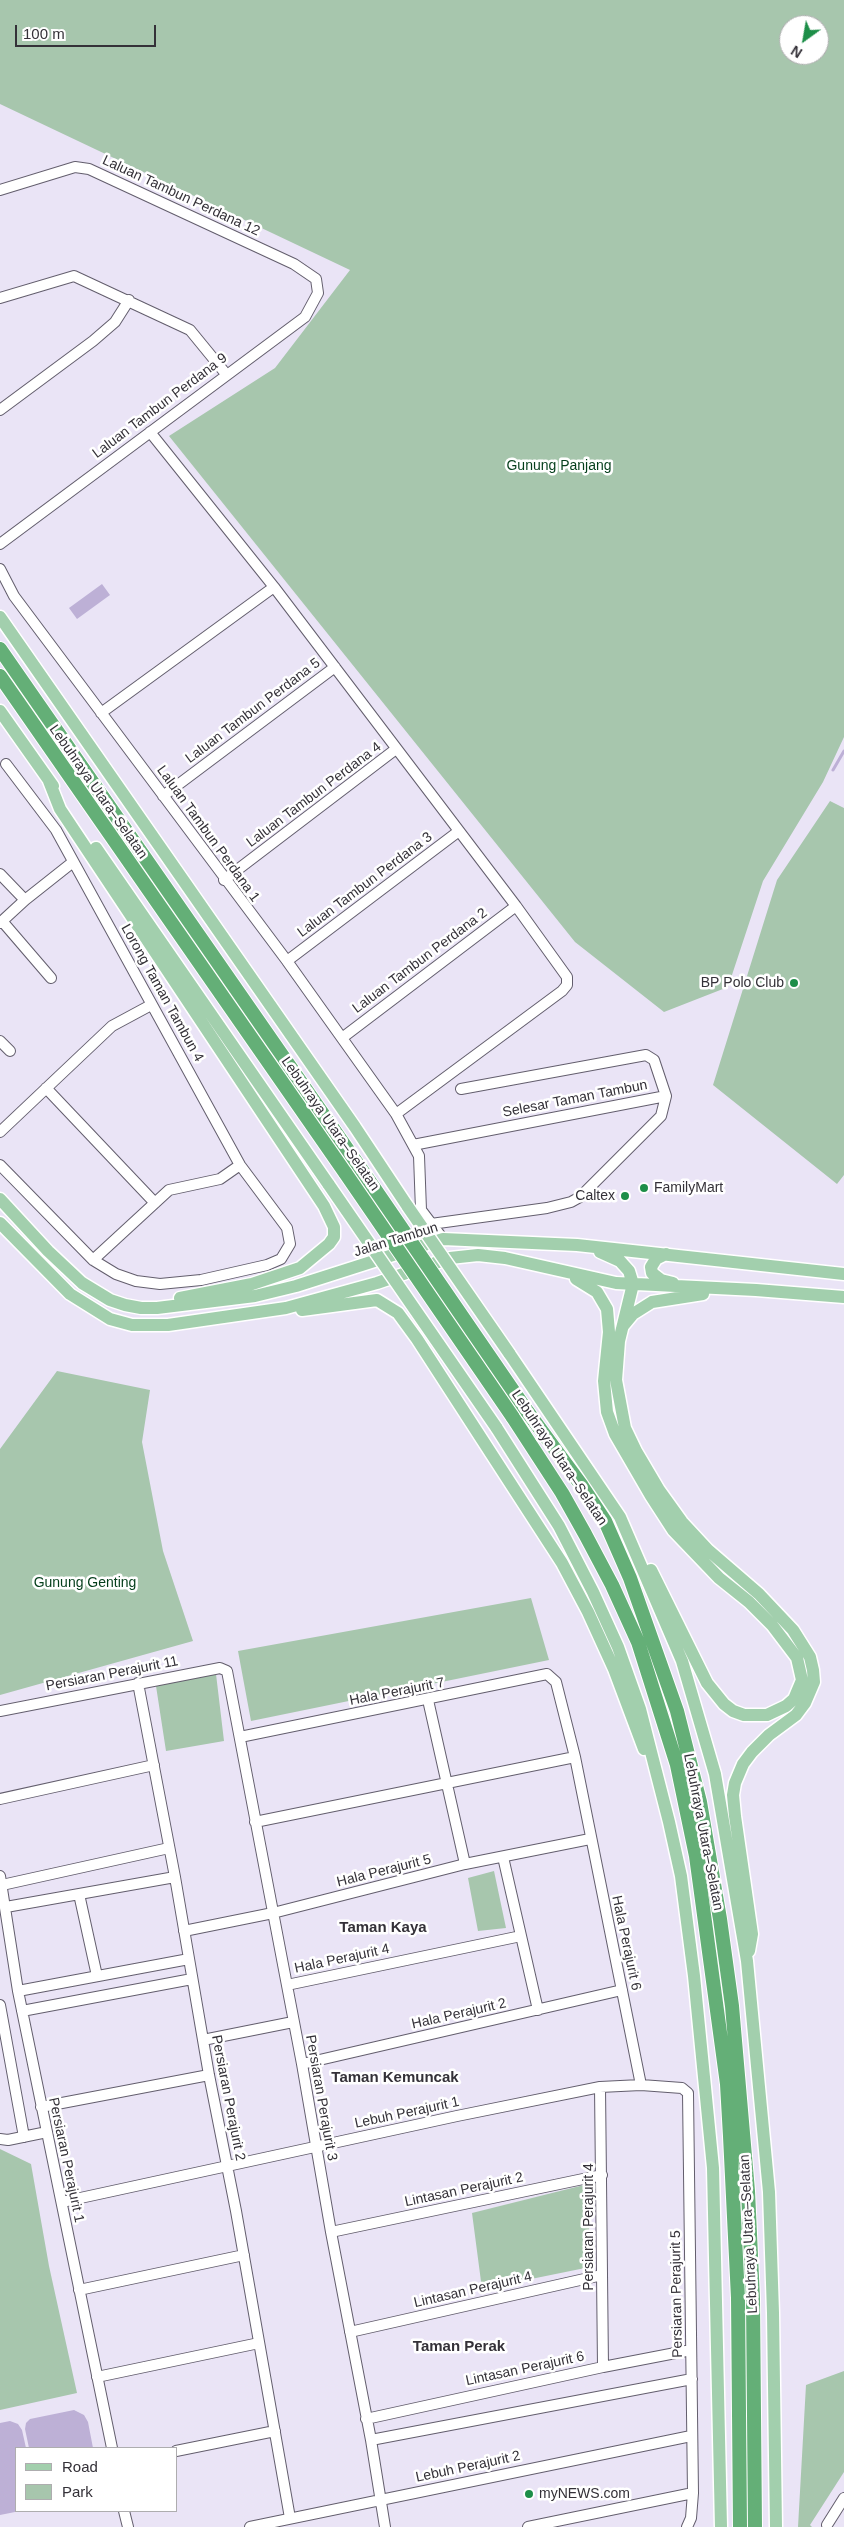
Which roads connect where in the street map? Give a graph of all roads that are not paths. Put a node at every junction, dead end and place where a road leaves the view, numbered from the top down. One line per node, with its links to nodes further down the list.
1 (0, 190): 2 (street, Laluan Tambun Perdana 12)
2 (316, 279): 5 (street, Laluan Tambun Perdana 9)
3 (0, 298): 4 (street)
4 (129, 300): 5 (street); 6 (street)
5 (226, 374): 7 (street, Laluan Tambun Perdana 9)
6 (0, 410)
7 (150, 432): 8 (street, Laluan Tambun Perdana 9); 10 (street)
8 (0, 544)
9 (0, 569): 16 (street, Laluan Tambun Perdana 1)
10 (274, 586): 13 (street); 16 (street)
11 (0, 617): 59 (main road, bridge)
12 (0, 649): 128 (highway, Lebuhraya Utara–Selatan, bridge)
13 (335, 667): 17 (street); 20 (street, Laluan Tambun Perdana 5)
14 (0, 676): 137 (highway, Lebuhraya Utara–Selatan, bridge)
15 (0, 711): 19 (main road)
16 (101, 713): 20 (street, Laluan Tambun Perdana 1)
17 (396, 749): 21 (street); 24 (street, Laluan Tambun Perdana 4)
18 (6, 764): 22 (street, Lorong Taman Tambun 4)
19 (49, 781): 56 (main road); 68 (main road, bridge)
20 (163, 796): 24 (street, Laluan Tambun Perdana 1)
21 (459, 831): 26 (street); 28 (street, Laluan Tambun Perdana 3)
22 (73, 862): 25 (street); 30 (street, Lorong Taman Tambun 4)
23 (0, 874): 25 (street)
24 (224, 880): 28 (street, Laluan Tambun Perdana 1)
25 (24, 900): 27 (street)
26 (516, 906): 31 (street, Laluan Tambun Perdana 2); 37 (street)
27 (1, 922): 29 (street)
28 (287, 962): 31 (street, Laluan Tambun Perdana 1)
29 (51, 978)
30 (151, 1005): 34 (street); 41 (street, Lorong Taman Tambun 4)
31 (342, 1038): 37 (street, Laluan Tambun Perdana 1)
32 (0, 1041): 33 (street)
33 (10, 1051)
34 (46, 1088): 38 (street); 43 (street)
35 (461, 1090): 36 (street)
36 (666, 1096): 39 (street, Selesar Taman Tambun); 45 (street, Selesar Taman Tambun)
37 (396, 1114): 39 (street, Laluan Tambun Perdana 1)
38 (0, 1132)
39 (414, 1144): 45 (street, Laluan Tambun Perdana 1)
40 (0, 1165): 49 (street)
41 (240, 1165): 43 (street); 49 (street, Lorong Taman Tambun 4)
42 (0, 1199): 56 (main road, Jalan Tambun)
43 (154, 1203): 49 (street)
44 (0, 1223): 57 (main road)
45 (431, 1224): 46 (street, Laluan Tambun Perdana 1)
46 (443, 1239): 47 (main road, Jalan Tambun); 56 (main road, Jalan Tambun)
47 (579, 1245): 48 (main road, Jalan Tambun); 52 (main road)
48 (666, 1254): 51 (main road, Jalan Tambun); 53 (main road)
49 (93, 1260)
50 (559, 1270): 52 (main road); 57 (main road); 59 (main road)
51 (844, 1274)
52 (633, 1284): 53 (main road); 58 (main road)
53 (686, 1288): 54 (main road)
54 (756, 1290): 55 (main road); 58 (main road)
55 (844, 1297)
56 (158, 1308)
57 (286, 1308): 68 (main road)
58 (622, 1327): 84 (main road)
59 (620, 1517): 84 (main road)
60 (228, 1673): 62 (street, Persiaran Perajurit 11); 65 (street, Persiaran Perajurit 3)
61 (556, 1682): 63 (street, Hala Perajurit 7); 66 (street, Hala Perajurit 6)
62 (138, 1683): 64 (street, Persiaran Perajurit 11); 67 (street, Persiaran Perajurit 2)
63 (428, 1700): 65 (street, Hala Perajurit 7); 69 (street)
64 (0, 1711)
65 (240, 1737): 71 (street, Persiaran Perajurit 3)
66 (575, 1757): 69 (street); 72 (street, Hala Perajurit 6)
67 (154, 1765): 70 (street); 73 (street, Persiaran Perajurit 2)
68 (660, 1780): 136 (main road)
69 (448, 1783): 71 (street); 75 (street)
70 (0, 1799)
71 (255, 1822): 80 (street, Persiaran Perajurit 3)
72 (590, 1839): 74 (street, Hala Perajurit 5); 88 (street, Hala Perajurit 6)
73 (169, 1848): 76 (street, Persiaran Perajurit 2); 77 (street)
74 (503, 1857): 75 (street, Hala Perajurit 5); 82 (street)
75 (465, 1864): 80 (street, Hala Perajurit 5)
76 (175, 1877): 78 (street); 81 (street, Persiaran Perajurit 2)
77 (1, 1880): 79 (street, Persiaran Perajurit 1)
78 (79, 1894): 79 (street); 85 (street)
79 (6, 1907): 89 (street, Persiaran Perajurit 1)
80 (273, 1914): 81 (street, Hala Perajurit 5); 87 (street, Persiaran Perajurit 3)
81 (184, 1931): 83 (street, Persiaran Perajurit 2)
82 (521, 1936): 87 (street, Hala Perajurit 4); 91 (street)
83 (189, 1959): 85 (street); 86 (street, Persiaran Perajurit 2)
84 (747, 1961): 138 (main road)
85 (97, 1976): 89 (street)
86 (192, 1978): 92 (street); 94 (street, Persiaran Perajurit 2)
87 (287, 1985): 93 (street, Persiaran Perajurit 3)
88 (622, 1990): 91 (street, Hala Perajurit 2); 97 (street, Hala Perajurit 6)
89 (18, 1992): 92 (street, Persiaran Perajurit 1)
90 (0, 2005): 101 (street)
91 (538, 2010): 95 (street, Hala Perajurit 2)
92 (22, 2011): 99 (street, Persiaran Perajurit 1)
93 (293, 2022): 94 (street); 95 (street, Persiaran Perajurit 3)
94 (203, 2040): 96 (street, Persiaran Perajurit 2)
95 (302, 2064): 103 (street, Persiaran Perajurit 3)
96 (209, 2075): 99 (street); 104 (street, Persiaran Perajurit 2)
97 (641, 2084): 98 (street, Lebuh Perajurit 1); 113 (street, Persiaran Perajurit 5)
98 (600, 2087): 103 (street, Lebuh Perajurit 1); 105 (street, Persiaran Perajurit 4)
99 (41, 2108): 100 (street, Persiaran Perajurit 1)
100 (47, 2132): 101 (street); 106 (street, Persiaran Perajurit 1)
101 (24, 2137): 102 (street)
102 (0, 2139)
103 (316, 2147): 104 (street, Lebuh Perajurit 1); 107 (street, Persiaran Perajurit 3)
104 (228, 2167): 106 (street, Lebuh Perajurit 1); 108 (street, Persiaran Perajurit 2)
105 (602, 2175): 107 (street, Lintasan Perajurit 2); 109 (street, Persiaran Perajurit 4)
106 (62, 2202): 110 (street, Persiaran Perajurit 1)
107 (331, 2232): 111 (street, Persiaran Perajurit 3)
108 (244, 2255): 110 (street); 112 (street, Persiaran Perajurit 2)
109 (602, 2275): 111 (street, Lintasan Perajurit 4); 114 (street, Persiaran Perajurit 4)
110 (79, 2290): 115 (street, Persiaran Perajurit 1)
111 (350, 2332): 117 (street, Persiaran Perajurit 3)
112 (259, 2343): 115 (street); 118 (street, Persiaran Perajurit 2)
113 (691, 2350): 114 (street, Lintasan Perajurit 6); 116 (street, Persiaran Perajurit 5)
114 (603, 2367): 117 (street, Lintasan Perajurit 6)
115 (97, 2377): 121 (street, Persiaran Perajurit 1)
116 (692, 2379): 119 (street, Persiaran Perajurit 5); 120 (street)
117 (366, 2419): 120 (street, Persiaran Perajurit 3)
118 (275, 2431): 122 (street); 127 (street, Persiaran Perajurit 2)
119 (691, 2436): 123 (street, Persiaran Perajurit 5); 125 (street, Lebuh Perajurit 2)
120 (371, 2440): 125 (street, Persiaran Perajurit 3)
121 (112, 2447)
122 (178, 2451)
123 (693, 2493): 133 (street); 134 (street, Persiaran Perajurit 5); 135 (street, Persiaran Perajurit 5)
124 (844, 2498): 129 (street)
125 (380, 2499): 127 (street, Lebuh Perajurit 2); 132 (street, Persiaran Perajurit 3)
126 (124, 2512): 130 (street)
127 (290, 2518): 131 (street, Lebuh Perajurit 2)
128 (755, 2524)
129 (827, 2524)
130 (128, 2527)
131 (250, 2527)
132 (385, 2527)
133 (528, 2527)
134 (688, 2527)
135 (699, 2527)
136 (722, 2527)
137 (740, 2527)
138 (776, 2527)

